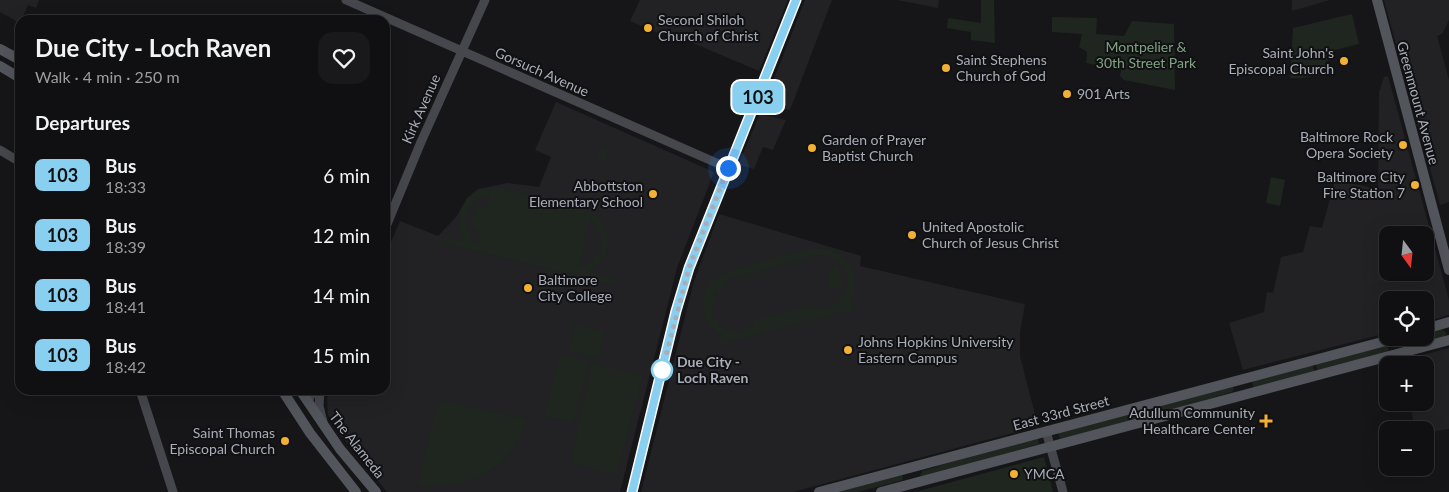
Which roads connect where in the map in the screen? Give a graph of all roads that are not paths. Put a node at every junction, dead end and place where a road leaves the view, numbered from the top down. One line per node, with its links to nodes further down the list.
1 (346, 0): 5 (street, Gorsuch Avenue)
2 (485, 0): 8 (street, Kirk Avenue)
3 (796, 0): 14 (street)
4 (1377, 0): 16 (main road, Greenmount Avenue)
5 (380, 15)
6 (390, 20): 8 (street, Gorsuch Avenue)
7 (0, 49): 9 (main road)
8 (461, 51): 14 (street, Gorsuch Avenue); 15 (street, Kirk Avenue)
9 (15, 57)
10 (0, 66): 11 (main road)
11 (15, 75)
12 (0, 150): 13 (street)
13 (15, 159)
14 (728, 168): 34 (street)
15 (390, 218)
16 (1449, 270)
17 (1449, 322): 18 (main road)
18 (1434, 326)
19 (1449, 340): 30 (main road)
20 (1379, 343): 28 (main road, East 33rd Street)
21 (142, 395): 31 (street)
22 (285, 395): 27 (main road)
23 (304, 395): 26 (main road, The Alameda)
24 (311, 395): 26 (street)
25 (320, 395): 29 (street)
26 (308, 402): 27 (main road); 29 (main road, The Alameda)
27 (307, 428): 32 (main road)
28 (1046, 431): 30 (street); 35 (main road, East 33rd Street)
29 (330, 435): 33 (main road, The Alameda)
30 (1050, 446): 36 (main road); 37 (street)
31 (173, 492)
32 (356, 492)
33 (376, 492)
34 (632, 492)
35 (818, 492)
36 (881, 492)
37 (1062, 492)

